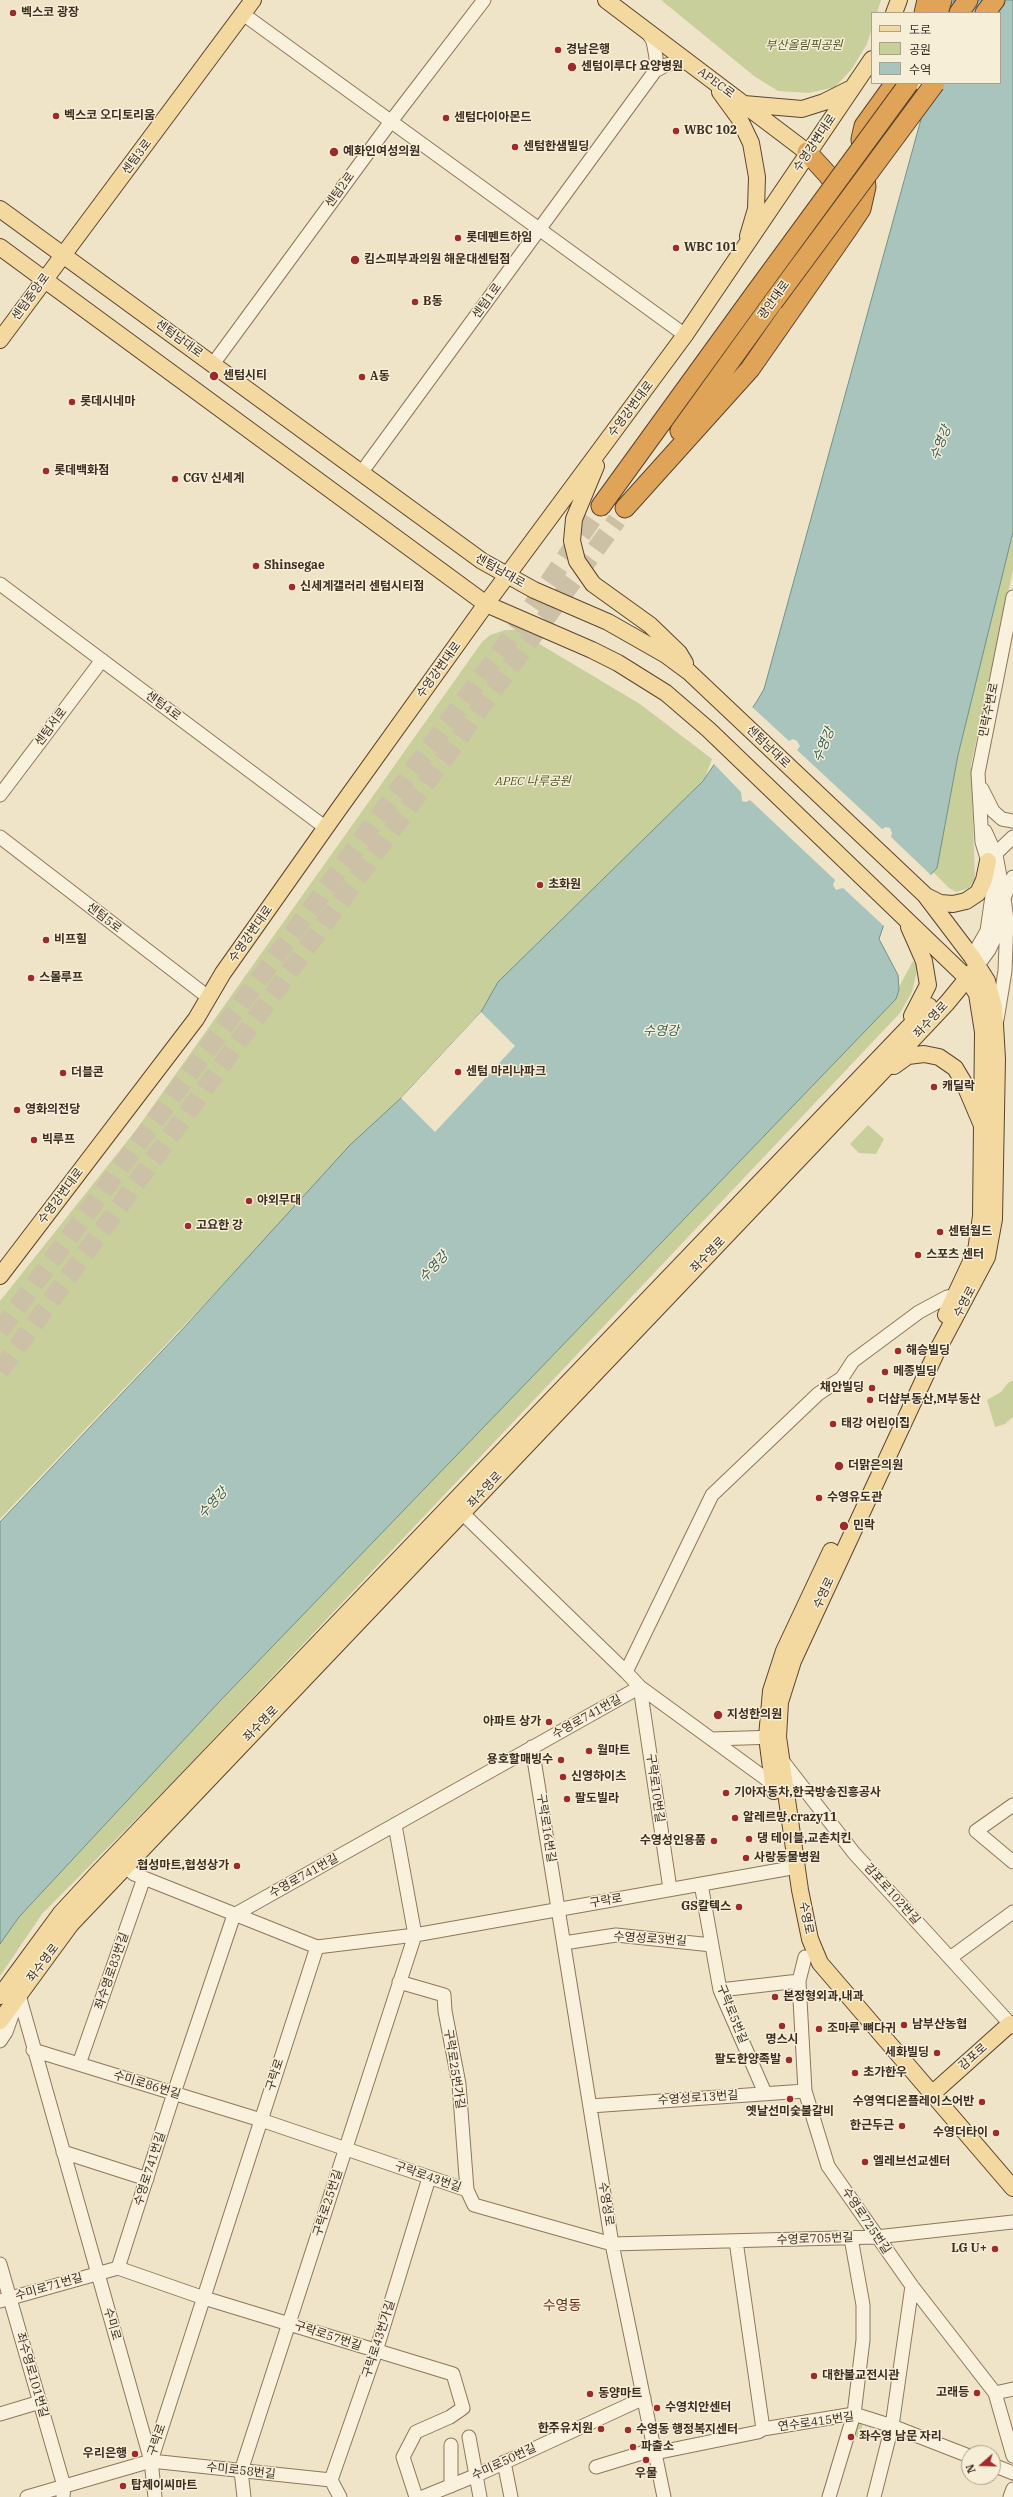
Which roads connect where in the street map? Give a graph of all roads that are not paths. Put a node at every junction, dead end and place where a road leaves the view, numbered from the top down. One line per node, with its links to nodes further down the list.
1 (253, 0): 12 (main road, 센텀3로)
2 (484, 0): 23 (street, 센텀2로)
3 (606, 0): 13 (main road, APEC로)
4 (927, 0): 8 (highway)
5 (942, 0): 9 (highway)
6 (968, 0): 10 (highway)
7 (995, 0): 11 (highway)
8 (924, 12)
9 (938, 12)
10 (960, 12)
11 (986, 12)
12 (243, 14): 23 (street); 30 (main road, 센텀3로)
13 (646, 30): 15 (main road, APEC로); 16 (street)
14 (871, 60): 21 (main road, 수영강변대로)
15 (693, 65): 16 (street); 17 (main road, APEC로)
16 (655, 70): 27 (street, 센텀1로)
17 (711, 79): 22 (main road, APEC로); 29 (main road)
18 (894, 84): 26 (highway)
19 (908, 84): 37 (highway, 광안대로, bridge)
20 (934, 84): 26 (highway, 광안대로, bridge)
21 (853, 87): 22 (main road); 24 (main road, 수영강변대로)
22 (743, 104): 24 (main road, APEC로)
23 (392, 120): 27 (street); 34 (street, 센텀2로)
24 (808, 152): 26 (highway); 29 (main road, 수영강변대로)
25 (0, 209): 30 (main road, 센텀남대로)
26 (849, 227)
27 (540, 228): 32 (street); 36 (street, 센텀1로)
28 (0, 247): 31 (main road)
29 (745, 250): 32 (main road, 수영강변대로)
30 (62, 255): 31 (main road, 센텀중앙로); 34 (main road, 센텀남대로)
31 (44, 280): 33 (main road, 센텀중앙로); 41 (main road)
32 (685, 335): 35 (main road, 수영강변대로)
33 (0, 340)
34 (213, 364): 36 (main road, 센텀남대로)
35 (606, 442): 38 (main road, 수영강변대로); 43 (main road)
36 (361, 473): 38 (main road, 센텀남대로)
37 (601, 506)
38 (506, 576): 41 (main road, 수영강변대로); 43 (main road, 센텀남대로)
39 (0, 584): 42 (street, 센텀4로)
40 (1013, 597): 44 (street, 민락수변로)
41 (486, 604): 47 (main road, 수영강변대로); 54 (main road)
42 (102, 660): 45 (street, 센텀서로); 47 (street, 센텀4로)
43 (689, 672): 52 (main road, 센텀남대로)
44 (978, 773): 46 (street); 50 (street, 민락수변로)
45 (0, 795)
46 (1013, 821)
47 (326, 828): 57 (main road, 수영강변대로)
48 (1013, 836): 50 (street)
49 (0, 838): 57 (street, 센텀5로)
50 (992, 858): 52 (main road); 53 (street, 민락수변로); 55 (street, 민락수변로)
51 (1013, 877): 53 (street)
52 (925, 895): 55 (main road, 센텀남대로)
53 (1004, 898): 55 (street, 민락수변로); 58 (street)
54 (905, 916): 56 (main road); 59 (main road)
55 (975, 961): 56 (main road, 좌수영로); 58 (main road, 수영로)
56 (964, 975): 59 (main road, 좌수영로); 60 (main road, 좌수영로); 61 (main road, 수영로)
57 (208, 997): 62 (main road, 수영강변대로)
58 (996, 1025): 63 (main road, 수영로)
59 (901, 1035): 64 (main road, 좌수영로)
60 (882, 1072): 61 (main road); 64 (main road, 좌수영로)
61 (982, 1125): 63 (main road, 수영로)
62 (0, 1276)
63 (963, 1293): 65 (street); 67 (main road, 수영로)
64 (457, 1508): 65 (street); 74 (main road, 좌수영로); 74 (main road, 좌수영로)
65 (626, 1672): 66 (street)
66 (640, 1687): 68 (street); 69 (street, 수영로741번길); 79 (street, 구락로10번길)
67 (773, 1737): 68 (street); 70 (main road, 수영로); 71 (main road, 수영로)
68 (712, 1740): 71 (street)
69 (532, 1747): 73 (street, 수영로741번길); 80 (street, 구락로16번길)
70 (781, 1759): 76 (main road, 수영로); 88 (street, 감포로102번길)
71 (773, 1784): 76 (main road, 수영로)
72 (1013, 1805): 75 (street)
73 (395, 1825): 82 (street, 수영로741번길); 83 (street)
74 (119, 1862): 77 (street); 89 (main road, 좌수영로); 93 (main road, 좌수영로)
75 (1013, 1862)
76 (792, 1867): 78 (street, 구락로); 87 (main road, 수영로); 102 (main road, 수영로)
77 (144, 1878): 82 (street); 99 (street, 좌수영로83번길)
78 (701, 1884): 79 (street, 구락로); 85 (street, 구락로5번길)
79 (670, 1889): 80 (street, 구락로)
80 (559, 1909): 83 (street, 구락로); 84 (street, 수영성로)
81 (1013, 1912): 88 (street)
82 (234, 1915): 86 (street); 101 (street, 수영로741번길)
83 (415, 1935): 86 (street, 구락로); 91 (street, 구락로25번길)
84 (564, 1943): 85 (street, 수영성로3번길); 104 (street, 수영성로)
85 (712, 1945): 92 (street, 구락로5번길)
86 (317, 1947): 105 (street, 구락로)
87 (805, 1957): 90 (street, 수영로725번길); 112 (main road, 수영로)
88 (950, 1958): 96 (street, 감포로102번길)
89 (14, 1977): 93 (street, 수미로); 94 (main road, 좌수영로)
90 (799, 1981): 92 (street); 100 (street, 수영로725번길)
91 (399, 1982): 106 (street, 구락로25번길); 111 (street, 구락로25번가길)
92 (720, 1990): 103 (street, 구락로5번길)
93 (19, 1994): 95 (main road, 좌수영로); 97 (street); 98 (street, 수미로)
94 (0, 1996)
95 (0, 2021)
96 (1012, 2024): 102 (main road, 감포로)
97 (0, 2041)
98 (33, 2050): 99 (street, 수미로86번길); 107 (street, 수미로)
99 (79, 2064): 101 (street, 수미로86번길)
100 (805, 2091): 103 (street, 수영성로13번길); 114 (street, 수영로725번길)
101 (174, 2093): 105 (street, 수미로86번길); 109 (street, 수영로741번길)
102 (933, 2093): 110 (main road, 수영로)
103 (765, 2094): 104 (street, 수영성로13번길)
104 (590, 2106): 117 (street, 수영성로)
105 (261, 2120): 106 (street, 구락로43번길); 122 (street, 구락로)
106 (345, 2149): 108 (street, 구락로43번길); 124 (street, 구락로25번길)
107 (63, 2152): 109 (street); 120 (street, 수미로)
108 (429, 2178): 111 (street, 구락로43번길); 125 (street, 구락로43번가길)
109 (147, 2179): 119 (street, 수영로741번길)
110 (1013, 2188)
111 (467, 2190): 117 (street, 구락로43번길)
112 (1013, 2200)
113 (1013, 2222): 114 (street, 수영로705번길)
114 (876, 2237): 115 (street, 수영로705번길); 121 (street, 수영로725번길)
115 (851, 2238): 116 (street, 수영로705번길); 131 (street)
116 (736, 2241): 117 (street, 수영로705번길); 133 (street)
117 (612, 2244): 128 (street, 수영성로)
118 (0, 2264): 123 (street, 좌수영로101번길)
119 (118, 2268): 120 (street); 122 (street)
120 (97, 2273): 123 (street, 수미로71번길); 139 (street, 수미로)
121 (912, 2286): 127 (street, 수영로725번길); 132 (street)
122 (204, 2298): 124 (street, 구락로57번길); 139 (street, 구락로)
123 (5, 2300): 129 (street, 좌수영로101번길)
124 (289, 2323): 125 (street, 구락로57번길); 143 (street, 구락로25번길)
125 (376, 2351): 146 (street, 구락로43번가길); 154 (street, 구락로57번길)
126 (1013, 2389): 127 (street)
127 (995, 2393): 138 (street, 수영로725번길)
128 (644, 2398): 136 (street, 수영성로); 140 (street, 수미로50번길)
129 (40, 2402): 130 (street); 149 (street, 좌수영로101번길)
130 (0, 2414)
131 (854, 2414): 132 (street, 연수로415번길); 133 (street, 연수로415번길); 159 (street)
132 (892, 2426): 137 (street, 연수로415번길); 160 (street)
133 (763, 2429): 136 (street, 연수로415번길)
134 (469, 2437): 145 (street)
135 (451, 2445): 147 (street)
136 (655, 2451): 141 (street, 연수로415번길); 158 (street, 수영성로)
137 (961, 2453)
138 (1013, 2456)
139 (151, 2461): 143 (street, 수미로58번길); 149 (street, 구락로); 151 (street, 수미로)
140 (504, 2462): 145 (street, 수미로50번길); 157 (street)
141 (596, 2467)
142 (1001, 2468): 144 (street)
143 (241, 2471): 146 (street, 수미로58번길); 152 (street)
144 (1013, 2473)
145 (477, 2475): 147 (street, 수미로50번길); 156 (street)
146 (331, 2480): 153 (street)
147 (451, 2486): 155 (street, 수미로50번길)
148 (1013, 2489): 161 (street)
149 (63, 2492): 150 (street, 구락로)
150 (27, 2497)
151 (155, 2497)
152 (244, 2497)
153 (340, 2497)
154 (416, 2497)
155 (423, 2497)
156 (480, 2497)
157 (511, 2497)
158 (664, 2497)
159 (829, 2497)
160 (874, 2497)
161 (1010, 2497)

